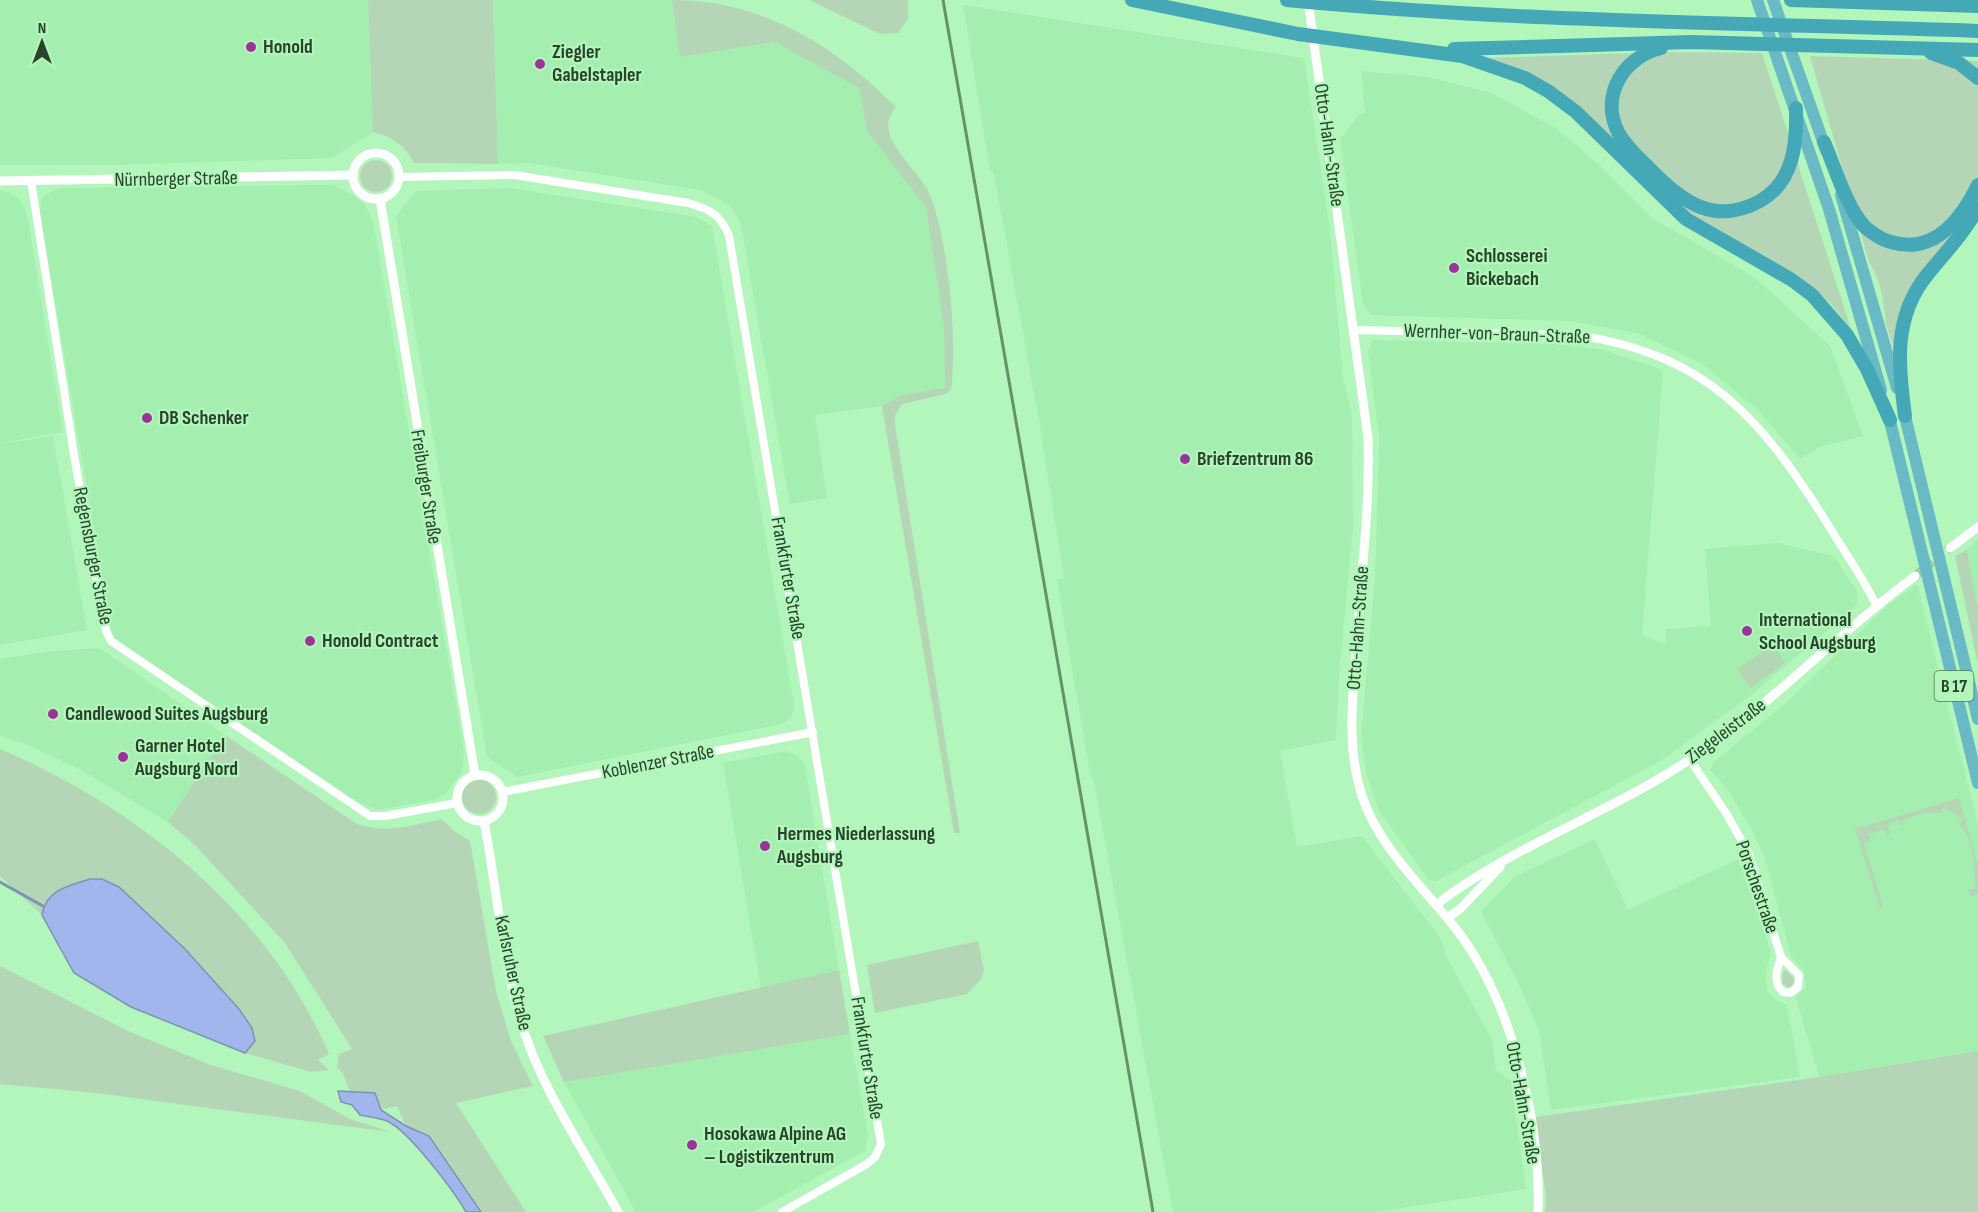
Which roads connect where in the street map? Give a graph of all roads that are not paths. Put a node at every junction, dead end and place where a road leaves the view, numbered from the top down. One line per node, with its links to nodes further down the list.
1 (1132, 0): 11 (highway)
2 (1287, 0): 8 (highway)
3 (1308, 0): 23 (street, Otto-Hahn-Straße)
4 (1757, 0): 14 (highway)
5 (1773, 0): 15 (highway)
6 (1791, 0): 7 (highway)
7 (1978, 6)
8 (1978, 31)
9 (1692, 42): 10 (highway); 11 (highway); 14 (highway)
10 (1914, 48): 12 (highway); 13 (highway)
11 (1428, 50): 25 (highway)
12 (1978, 50)
13 (1978, 78)
14 (1796, 108): 25 (highway)
15 (1824, 142): 20 (highway); 24 (highway)
16 (353, 175): 17 (street); 19 (street, Nürnberger Straße); 21 (street)
17 (399, 177): 21 (street); 31 (street, Frankfurter Straße)
18 (0, 181): 19 (street, Nürnberger Straße)
19 (31, 181): 36 (street, Regensburger Straße)
20 (1978, 185)
21 (380, 199): 33 (street, Freiburger Straße)
22 (1978, 208): 24 (highway)
23 (1355, 330): 29 (street, Wernher-von-Braun-Straße); 39 (street, Otto-Hahn-Straße)
24 (1905, 416): 30 (highway, B 17)
25 (1890, 420): 34 (highway, B 17)
26 (1978, 527): 27 (street)
27 (1950, 548)
28 (1915, 576): 29 (street, Ziegeleistraße)
29 (1876, 605): 32 (street, Ziegeleistraße)
30 (1978, 719)
31 (813, 732): 35 (street, Koblenzer Straße); 43 (street, Frankfurter Straße)
32 (1690, 760): 38 (street, Ziegeleistraße); 41 (street, Porschestraße)
33 (475, 775): 35 (street); 36 (street)
34 (1978, 783)
35 (502, 792): 37 (street)
36 (457, 803): 37 (street)
37 (484, 821): 42 (street, Karlsruher Straße)
38 (1515, 853): 39 (street, Ziegeleistraße); 40 (street, Ziegeleistraße)
39 (1437, 904): 40 (street, Otto-Hahn-Straße)
40 (1447, 918): 44 (street, Otto-Hahn-Straße)
41 (1781, 957): 41 (street, Porschestraße)
42 (618, 1212)
43 (782, 1212)
44 (1538, 1212)

